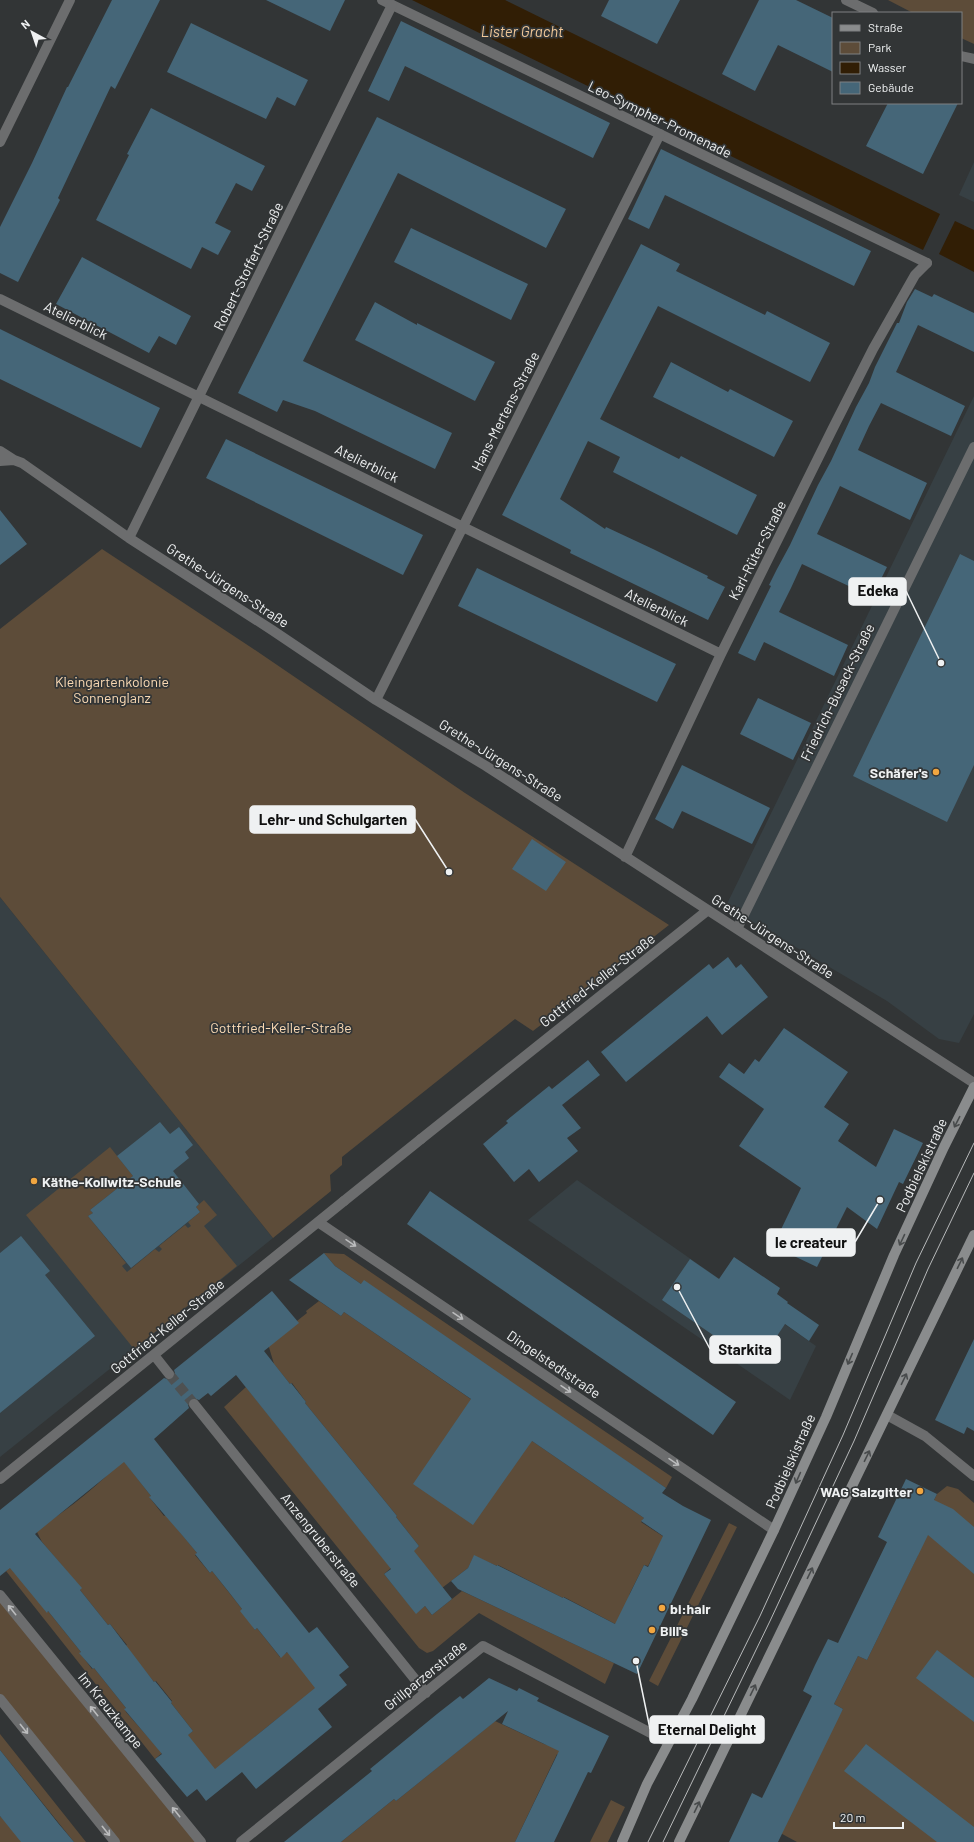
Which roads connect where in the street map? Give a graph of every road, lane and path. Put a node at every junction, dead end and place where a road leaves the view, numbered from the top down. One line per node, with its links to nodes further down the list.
1 (70, 0): 9 (street)
2 (382, 0): 4 (street, Leo-Sympher-Promenade)
3 (846, 0): 5 (street)
4 (392, 5): 8 (street, Leo-Sympher-Promenade); 12 (street, Robert-Stoffert-Straße)
5 (871, 12)
6 (962, 56): 7 (street)
7 (974, 59)
8 (660, 134): 10 (street, Leo-Sympher-Promenade); 17 (street, Hans-Mertens-Straße)
9 (0, 142)
10 (927, 263): 19 (street, Karl-Rüter-Straße)
11 (0, 299): 12 (street, Atelierblick)
12 (199, 397): 17 (street, Atelierblick); 18 (street, Robert-Stoffert-Straße)
13 (974, 448): 23 (street, Friedrich-Busack-Straße)
14 (0, 451): 15 (street, Grethe-Jürgens-Straße)
15 (14, 460): 16 (street); 18 (street, Grethe-Jürgens-Straße)
16 (0, 461)
17 (463, 525): 19 (street, Atelierblick); 20 (street, Hans-Mertens-Straße)
18 (129, 538): 20 (street, Grethe-Jürgens-Straße)
19 (721, 654): 21 (street, Karl-Rüter-Straße)
20 (376, 700): 21 (street, Grethe-Jürgens-Straße)
21 (625, 857): 22 (street, Grethe-Jürgens-Straße)
22 (708, 910): 23 (street, Grethe-Jürgens-Straße); 26 (street, Gottfried-Keller-Straße)
23 (737, 929): 24 (street, Grethe-Jürgens-Straße)
24 (974, 1083)
25 (974, 1087): 34 (main road, Podbielskistraße, one-way to 34)
26 (318, 1222): 28 (street, Gottfried-Keller-Straße); 34 (street, Dingelstedtstraße, one-way to 34)
27 (974, 1235): 31 (main road, one-way to 27)
28 (154, 1355): 29 (street); 33 (street, Gottfried-Keller-Straße)
29 (169, 1374)
30 (194, 1404): 36 (street, Anzengruberstraße)
31 (887, 1414): 32 (street); 43 (main road, one-way to 31)
32 (974, 1476)
33 (0, 1479)
34 (774, 1530): 38 (main road, Podbielskistraße)
35 (0, 1595): 40 (street, Im Kreuzkampe, one-way to 35)
36 (426, 1693): 38 (street, Grillparzerstraße); 41 (street, Grillparzerstraße)
37 (0, 1699): 39 (street, one-way to 39)
38 (668, 1742): 42 (main road, Podbielskistraße)
39 (115, 1842)
40 (201, 1842)
41 (241, 1842)
42 (622, 1842)
43 (679, 1842)

